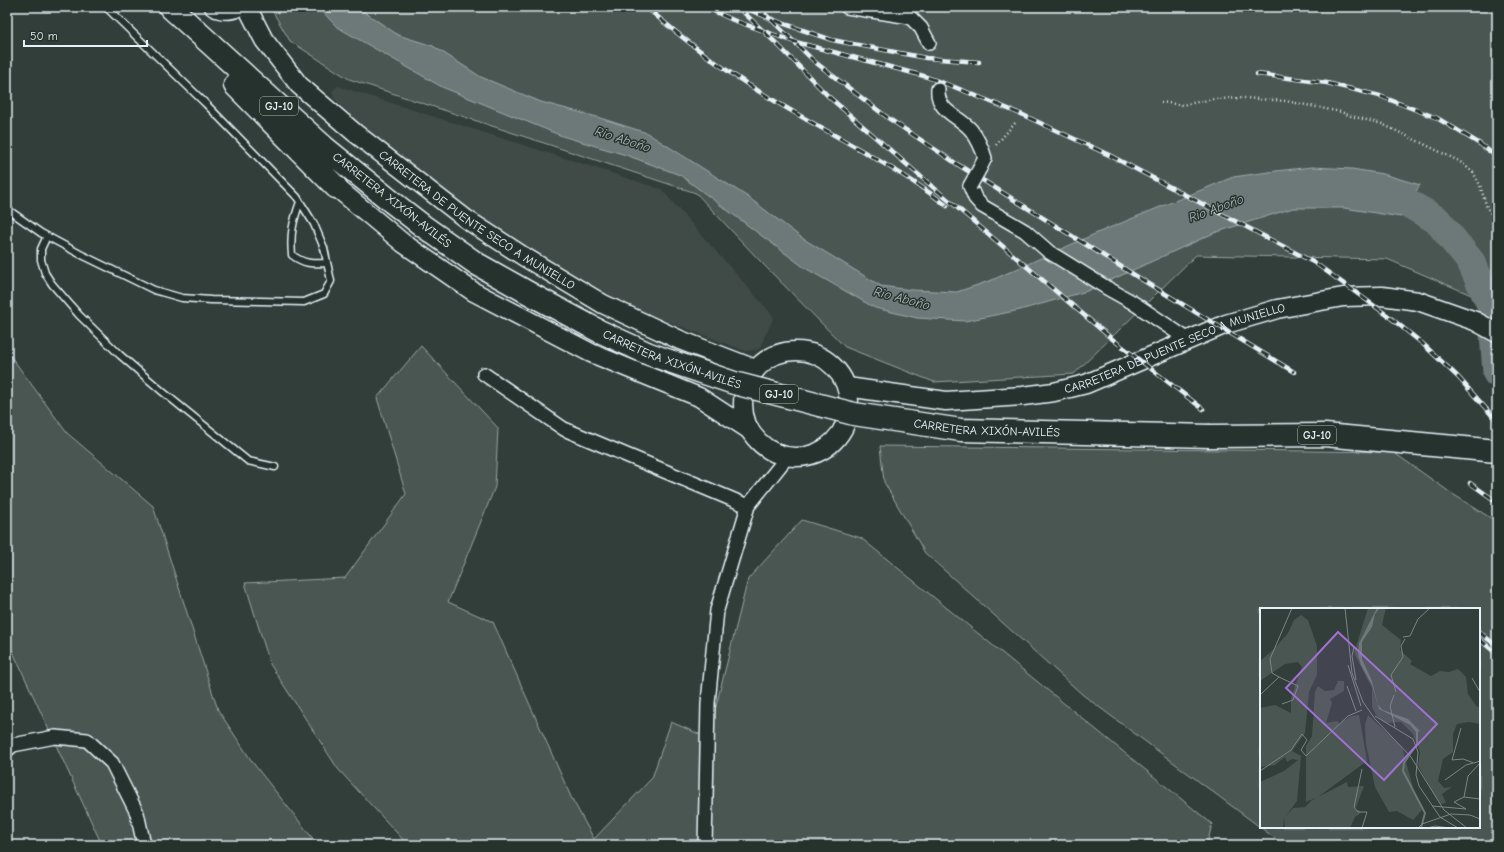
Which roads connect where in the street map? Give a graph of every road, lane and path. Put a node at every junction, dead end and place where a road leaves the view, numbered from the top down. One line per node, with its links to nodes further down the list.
1 (106, 7): 14 (lane)
2 (161, 7): 13 (highway)
3 (170, 7): 25 (highway, CARRETERA XIXÓN-AVILÉS / GJ-10, bridge)
4 (214, 7): 5 (street)
5 (238, 7)
6 (247, 7): 21 (street, CARRETERA DE PUENTE SECO A MUNIELLO)
7 (847, 7): 8 (street)
8 (929, 43)
9 (938, 89): 12 (street)
10 (1161, 102): 16 (path)
11 (1014, 123): 12 (path)
12 (983, 163): 20 (street, bridge)
13 (336, 187): 24 (street)
14 (300, 202): 18 (lane); 18 (lane)
15 (7, 209): 17 (lane)
16 (1497, 222)
17 (47, 236): 18 (lane); 27 (lane)
18 (327, 263)
19 (1497, 332): 20 (street, CARRETERA DE PUENTE SECO A MUNIELLO)
20 (1187, 339): 23 (street, CARRETERA DE PUENTE SECO A MUNIELLO)
21 (755, 369): 23 (street); 24 (street)
22 (484, 374): 28 (street)
23 (847, 387): 26 (street)
24 (748, 429): 26 (street)
25 (1497, 451)
26 (787, 457): 28 (street)
27 (275, 467)
28 (748, 506): 31 (street)
29 (7, 750): 30 (street)
30 (144, 845)
31 (705, 845)

